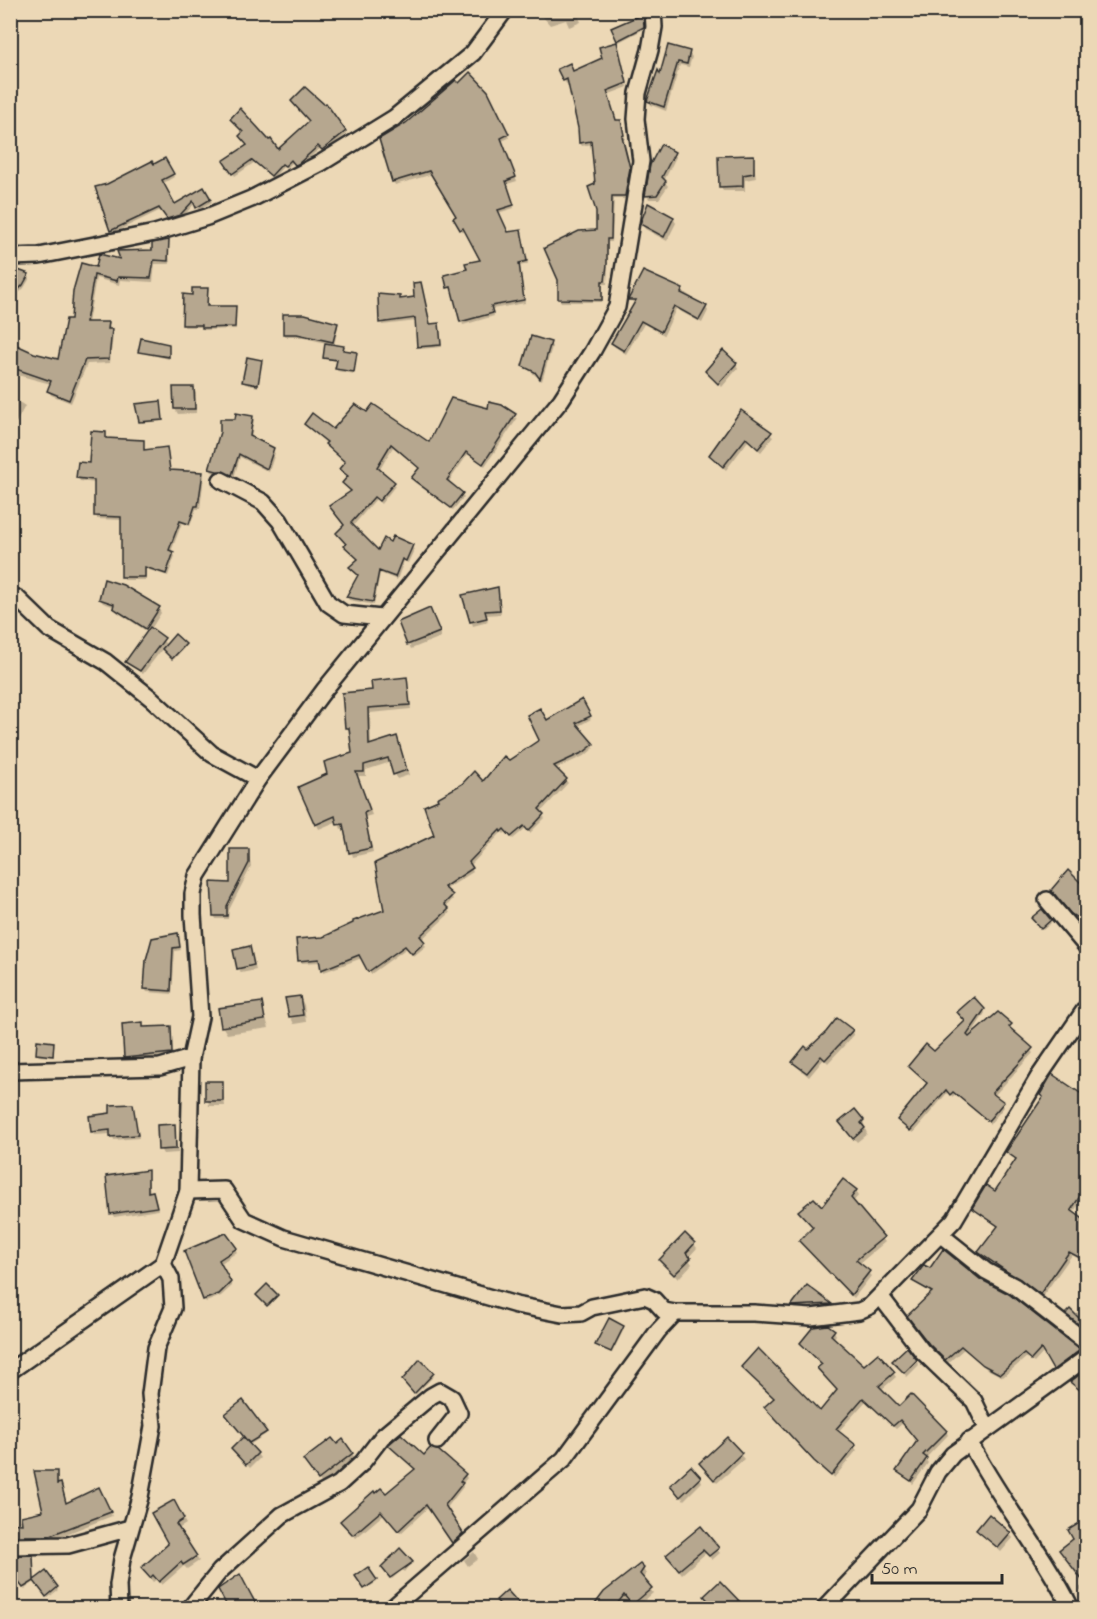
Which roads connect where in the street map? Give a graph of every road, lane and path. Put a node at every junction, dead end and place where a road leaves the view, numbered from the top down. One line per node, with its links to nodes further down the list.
1 (505, 10): 3 (street)
2 (653, 10): 6 (street)
3 (10, 257)
4 (221, 480): 6 (street)
5 (10, 596): 7 (street)
6 (381, 618): 7 (street)
7 (258, 779): 11 (street)
8 (1047, 900): 9 (street)
9 (1086, 946)
10 (1086, 1008): 14 (street)
11 (191, 1058): 12 (street); 13 (street)
12 (10, 1071)
13 (188, 1191): 15 (street); 17 (street)
14 (940, 1235): 16 (street); 18 (street)
15 (163, 1264): 20 (street); 24 (street)
16 (881, 1297): 17 (street); 21 (street)
17 (675, 1314): 28 (street)
18 (1086, 1342)
19 (1086, 1358): 21 (street)
20 (10, 1371)
21 (987, 1428): 22 (street)
22 (969, 1441): 29 (street); 30 (street)
23 (437, 1442): 27 (street)
24 (130, 1528): 25 (street); 26 (street)
25 (10, 1546)
26 (119, 1608)
27 (190, 1608)
28 (392, 1608)
29 (825, 1608)
30 (1071, 1608)

